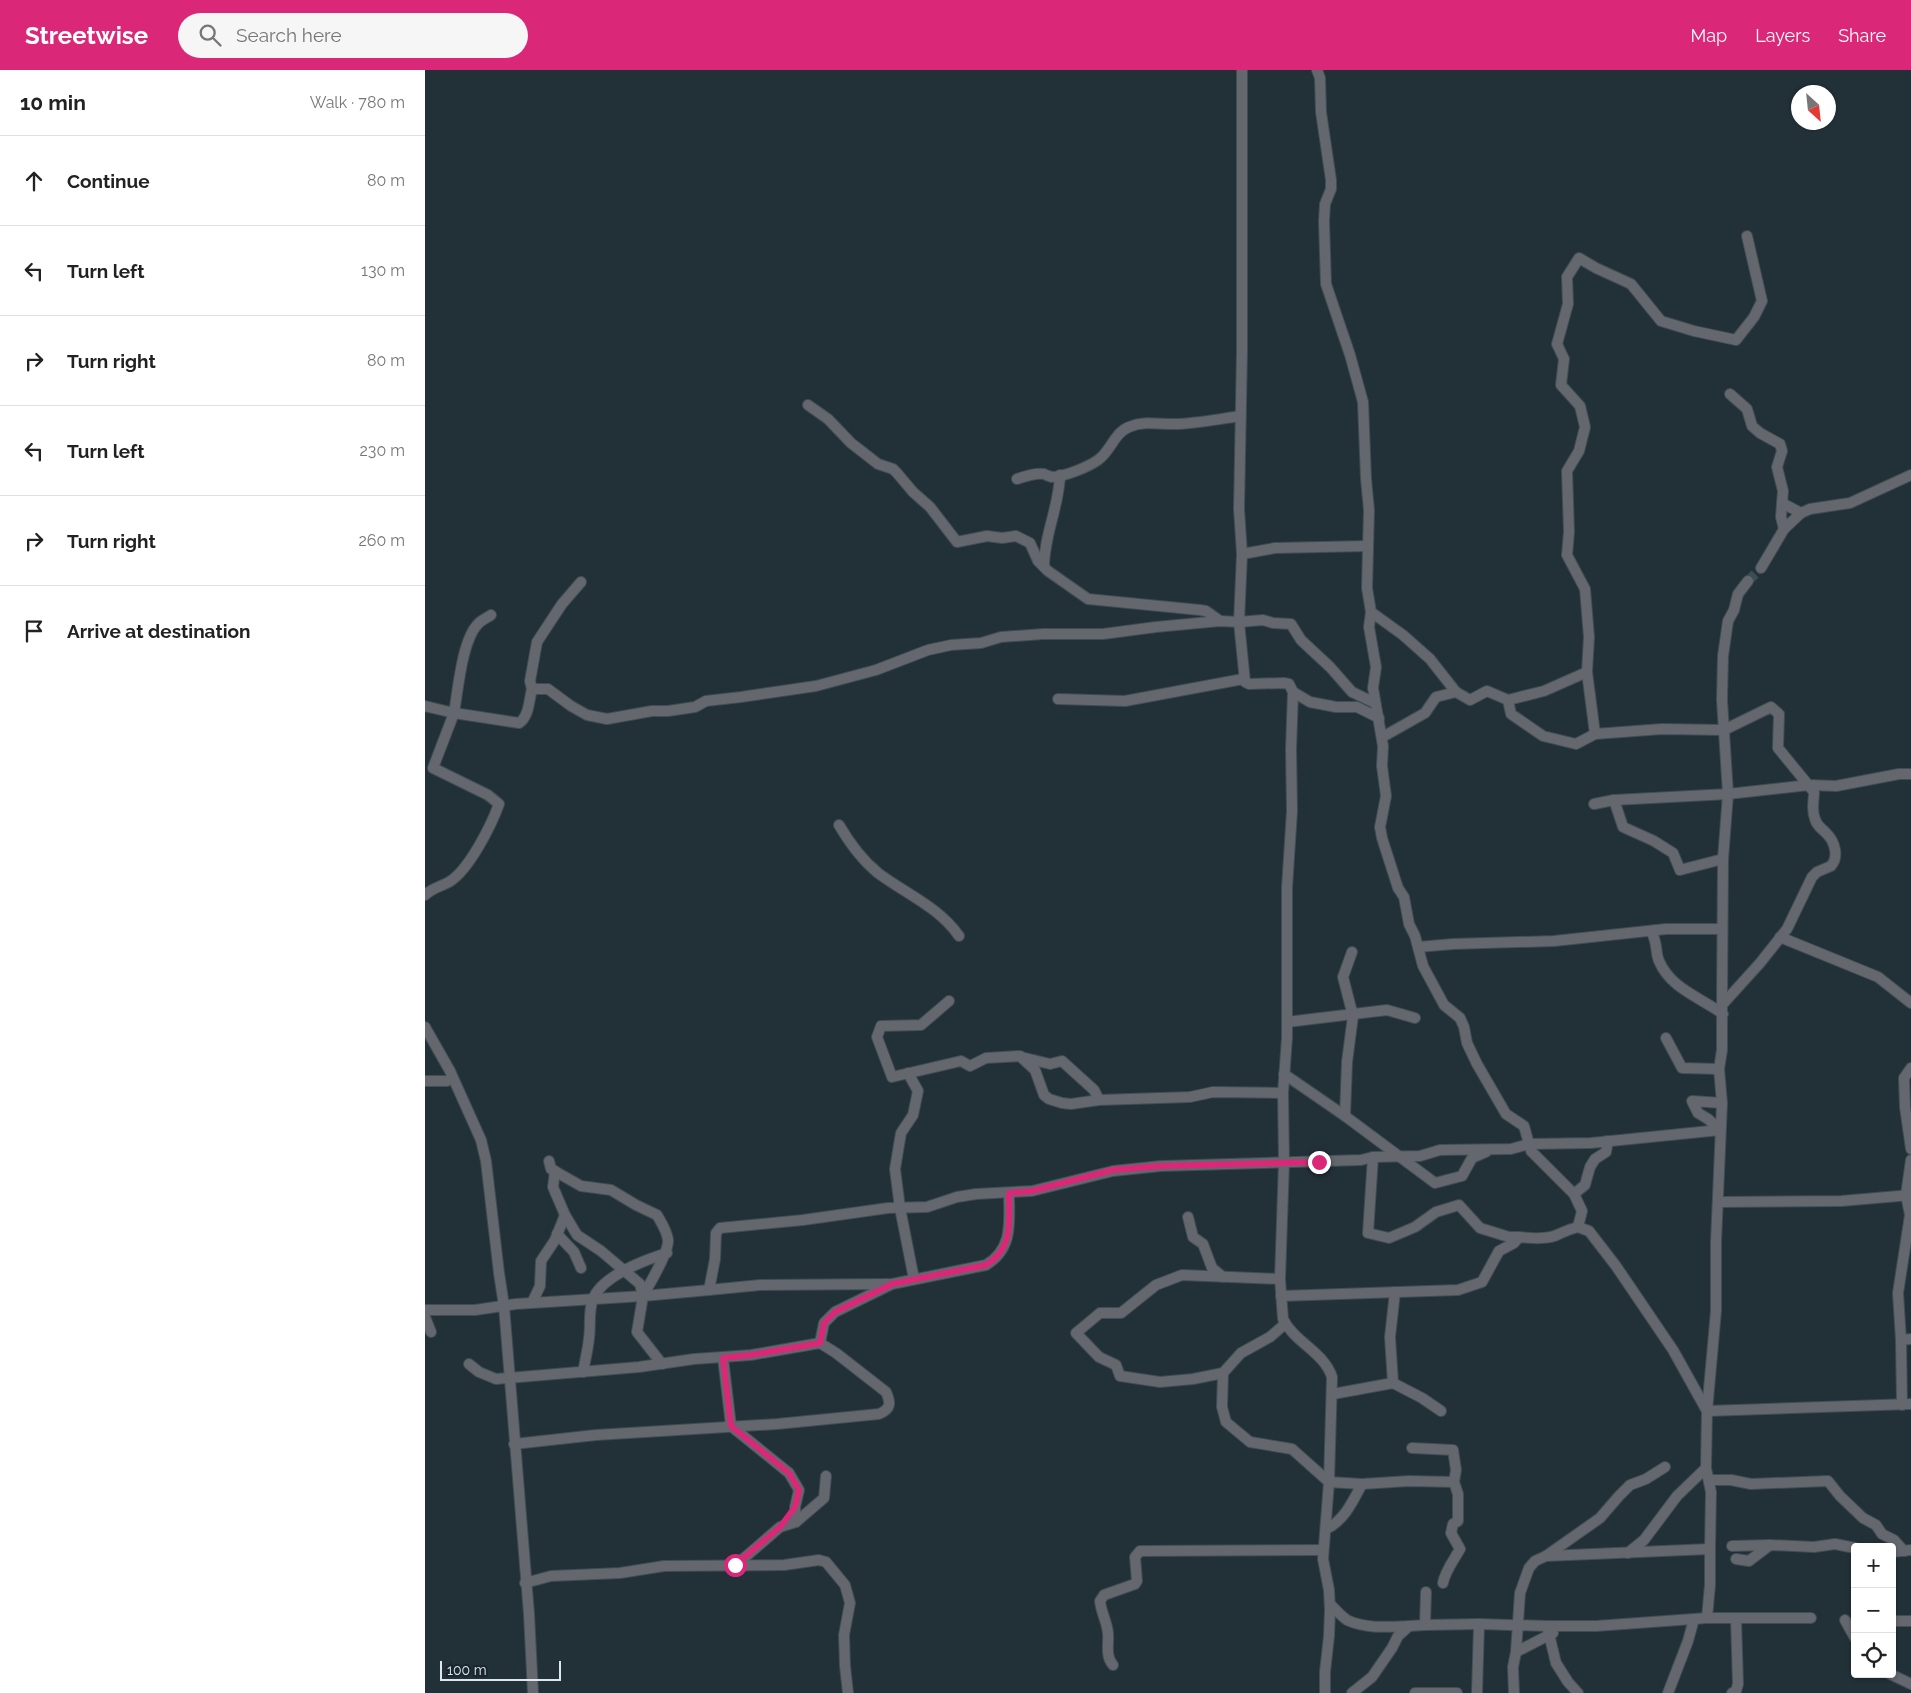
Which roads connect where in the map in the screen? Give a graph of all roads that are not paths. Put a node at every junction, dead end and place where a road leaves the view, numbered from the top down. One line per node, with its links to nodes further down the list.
1 (1242, 70): 6 (street)
2 (1317, 70): 13 (street)
3 (1747, 236): 23 (street)
4 (1730, 394): 10 (street)
5 (808, 405): 15 (street)
6 (1240, 416): 7 (street); 14 (street)
7 (1060, 475): 9 (street); 15 (street)
8 (1911, 475): 11 (street)
9 (1017, 479)
10 (1782, 503): 11 (street); 12 (street)
11 (1801, 513): 12 (street)
12 (1784, 529): 16 (street)
13 (1368, 546): 14 (street); 19 (street)
14 (1242, 554): 22 (street)
15 (1044, 567): 21 (street)
16 (1761, 568)
17 (1748, 581): 34 (street)
18 (581, 582): 25 (street)
19 (1371, 612): 27 (street); 30 (street)
20 (491, 615): 32 (street)
21 (1220, 621): 22 (street); 25 (street)
22 (1239, 622): 24 (street); 30 (street)
23 (1587, 672): 29 (street); 36 (street)
24 (1243, 679): 26 (street); 28 (street)
25 (532, 689): 32 (street)
26 (1293, 692): 33 (street); 56 (street)
27 (1457, 692): 29 (street); 35 (street)
28 (1058, 699)
29 (1508, 700): 36 (street)
30 (1375, 703): 33 (street)
31 (425, 706): 32 (street)
32 (454, 713): 44 (street)
33 (1379, 718): 35 (street)
34 (1724, 730): 36 (street); 38 (street); 39 (street)
35 (1381, 734): 49 (street)
36 (1595, 734)
37 (1911, 774): 38 (street)
38 (1809, 785): 39 (street); 48 (street)
39 (1728, 794): 40 (street); 43 (street)
40 (1614, 800): 41 (street); 43 (street)
41 (1593, 804)
42 (839, 825): 47 (street)
43 (1723, 859): 45 (street)
44 (425, 895)
45 (1722, 929): 46 (street); 53 (street)
46 (1651, 931): 49 (street); 53 (street)
47 (959, 936)
48 (1780, 937): 52 (street); 53 (street)
49 (1417, 947): 72 (street)
50 (1351, 952): 54 (street)
51 (949, 1001): 62 (street)
52 (1911, 1003)
53 (1723, 1009): 61 (street)
54 (1353, 1016): 55 (street); 56 (street); 69 (street)
55 (1415, 1018)
56 (1287, 1022): 63 (street)
57 (425, 1027): 104 (street)
58 (1666, 1038): 61 (street)
59 (1020, 1056): 62 (street); 67 (street); 67 (street)
60 (1911, 1068): 74 (street)
61 (1719, 1069): 68 (street)
62 (909, 1073): 85 (street)
63 (1284, 1074): 66 (street); 69 (street)
64 (425, 1081): 65 (street)
65 (447, 1081)
66 (1283, 1093): 67 (street); 79 (street)
67 (1099, 1100)
68 (1722, 1103): 70 (street); 70 (street)
69 (1345, 1116): 76 (street)
70 (1720, 1130): 71 (street); 84 (street)
71 (1608, 1141): 72 (street); 82 (street)
72 (1529, 1144): 73 (street); 82 (street)
73 (1492, 1149): 76 (street); 76 (street)
74 (1911, 1149)
75 (1373, 1157): 76 (street); 79 (street); 90 (street)
76 (1398, 1157)
77 (1911, 1160): 83 (street)
78 (549, 1161): 80 (street)
79 (1284, 1162): 81 (street); 96 (street)
80 (555, 1171): 86 (street); 91 (street)
81 (1009, 1193): 85 (street); 95 (street)
82 (1574, 1194): 88 (street)
83 (1909, 1195): 84 (street); 109 (street)
84 (1718, 1202): 121 (street)
85 (900, 1208): 95 (street); 98 (street)
86 (565, 1215): 89 (street); 93 (street)
87 (1188, 1217): 94 (street)
88 (1578, 1227): 90 (street); 121 (street)
89 (557, 1234): 92 (street); 103 (street)
90 (1519, 1236): 99 (street)
91 (667, 1253): 93 (street); 100 (street)
92 (581, 1268)
93 (625, 1271): 100 (street); 102 (street)
94 (1223, 1277): 96 (street); 115 (street)
95 (914, 1279): 97 (street)
96 (1280, 1279): 101 (street)
97 (892, 1284): 98 (street); 110 (street)
98 (709, 1290): 100 (street)
99 (1395, 1292): 101 (street); 117 (street)
100 (643, 1296): 102 (street); 113 (street)
101 (1281, 1296): 107 (street)
102 (593, 1298): 103 (street); 114 (street)
103 (532, 1303): 104 (street)
104 (504, 1306): 105 (street); 116 (street)
105 (425, 1310)
106 (425, 1317): 108 (street)
107 (1285, 1324): 115 (street); 118 (street)
108 (431, 1332)
109 (1906, 1339): 119 (street)
110 (820, 1343): 111 (street); 122 (street)
111 (723, 1358): 113 (street); 122 (street)
112 (469, 1364): 116 (street)
113 (662, 1364): 114 (street)
114 (583, 1372): 116 (street)
115 (1223, 1373): 129 (street)
116 (509, 1378): 123 (street)
117 (1393, 1384): 118 (street); 120 (street)
118 (1333, 1394): 129 (street)
119 (1906, 1404): 121 (street)
120 (1441, 1411)
121 (1707, 1411): 126 (street)
122 (731, 1426): 123 (street); 132 (street)
123 (514, 1444): 146 (street)
124 (1412, 1448): 130 (street)
125 (1665, 1467): 143 (street)
126 (1706, 1468): 128 (street); 142 (street)
127 (826, 1476): 133 (street)
128 (1710, 1480): 139 (street); 141 (street)
129 (1329, 1482): 131 (street); 135 (street)
130 (1453, 1482): 131 (street); 147 (street)
131 (1362, 1484): 135 (street)
132 (795, 1507): 133 (street); 134 (street)
133 (796, 1522): 134 (street)
134 (780, 1527): 145 (street)
135 (1326, 1529): 140 (street)
136 (1770, 1545): 137 (street); 138 (street); 144 (street)
137 (1732, 1546)
138 (1851, 1547)
139 (1709, 1549): 142 (street); 150 (street)
140 (1323, 1550): 149 (street); 164 (street)
141 (1907, 1551)
142 (1628, 1553): 143 (street)
143 (1546, 1556): 159 (street)
144 (1736, 1559)
145 (735, 1565): 146 (street); 168 (street)
146 (525, 1583): 167 (street)
147 (1443, 1583)
148 (1426, 1592): 157 (street)
149 (1329, 1604): 160 (street); 169 (street)
150 (1707, 1618): 152 (street); 153 (street)
151 (1811, 1618): 153 (street)
152 (1694, 1619): 161 (street); 177 (street)
153 (1736, 1619): 178 (street)
154 (1851, 1621): 162 (street)
155 (1911, 1621): 156 (street)
156 (1896, 1622)
157 (1425, 1624): 158 (street); 160 (street)
158 (1479, 1624): 159 (street); 174 (street)
159 (1518, 1625): 161 (street); 163 (street)
160 (1409, 1626): 170 (street)
161 (1548, 1631): 163 (street); 176 (street)
162 (1851, 1631)
163 (1516, 1652): 175 (street)
164 (1113, 1665)
165 (1896, 1677): 166 (street)
166 (1911, 1684)
167 (533, 1693)
168 (848, 1693)
169 (1325, 1693)
170 (1351, 1693)
171 (1415, 1693): 172 (street)
172 (1421, 1693): 173 (street)
173 (1457, 1693)
174 (1477, 1693)
175 (1515, 1693)
176 (1578, 1693)
177 (1668, 1693)
178 (1733, 1693)

